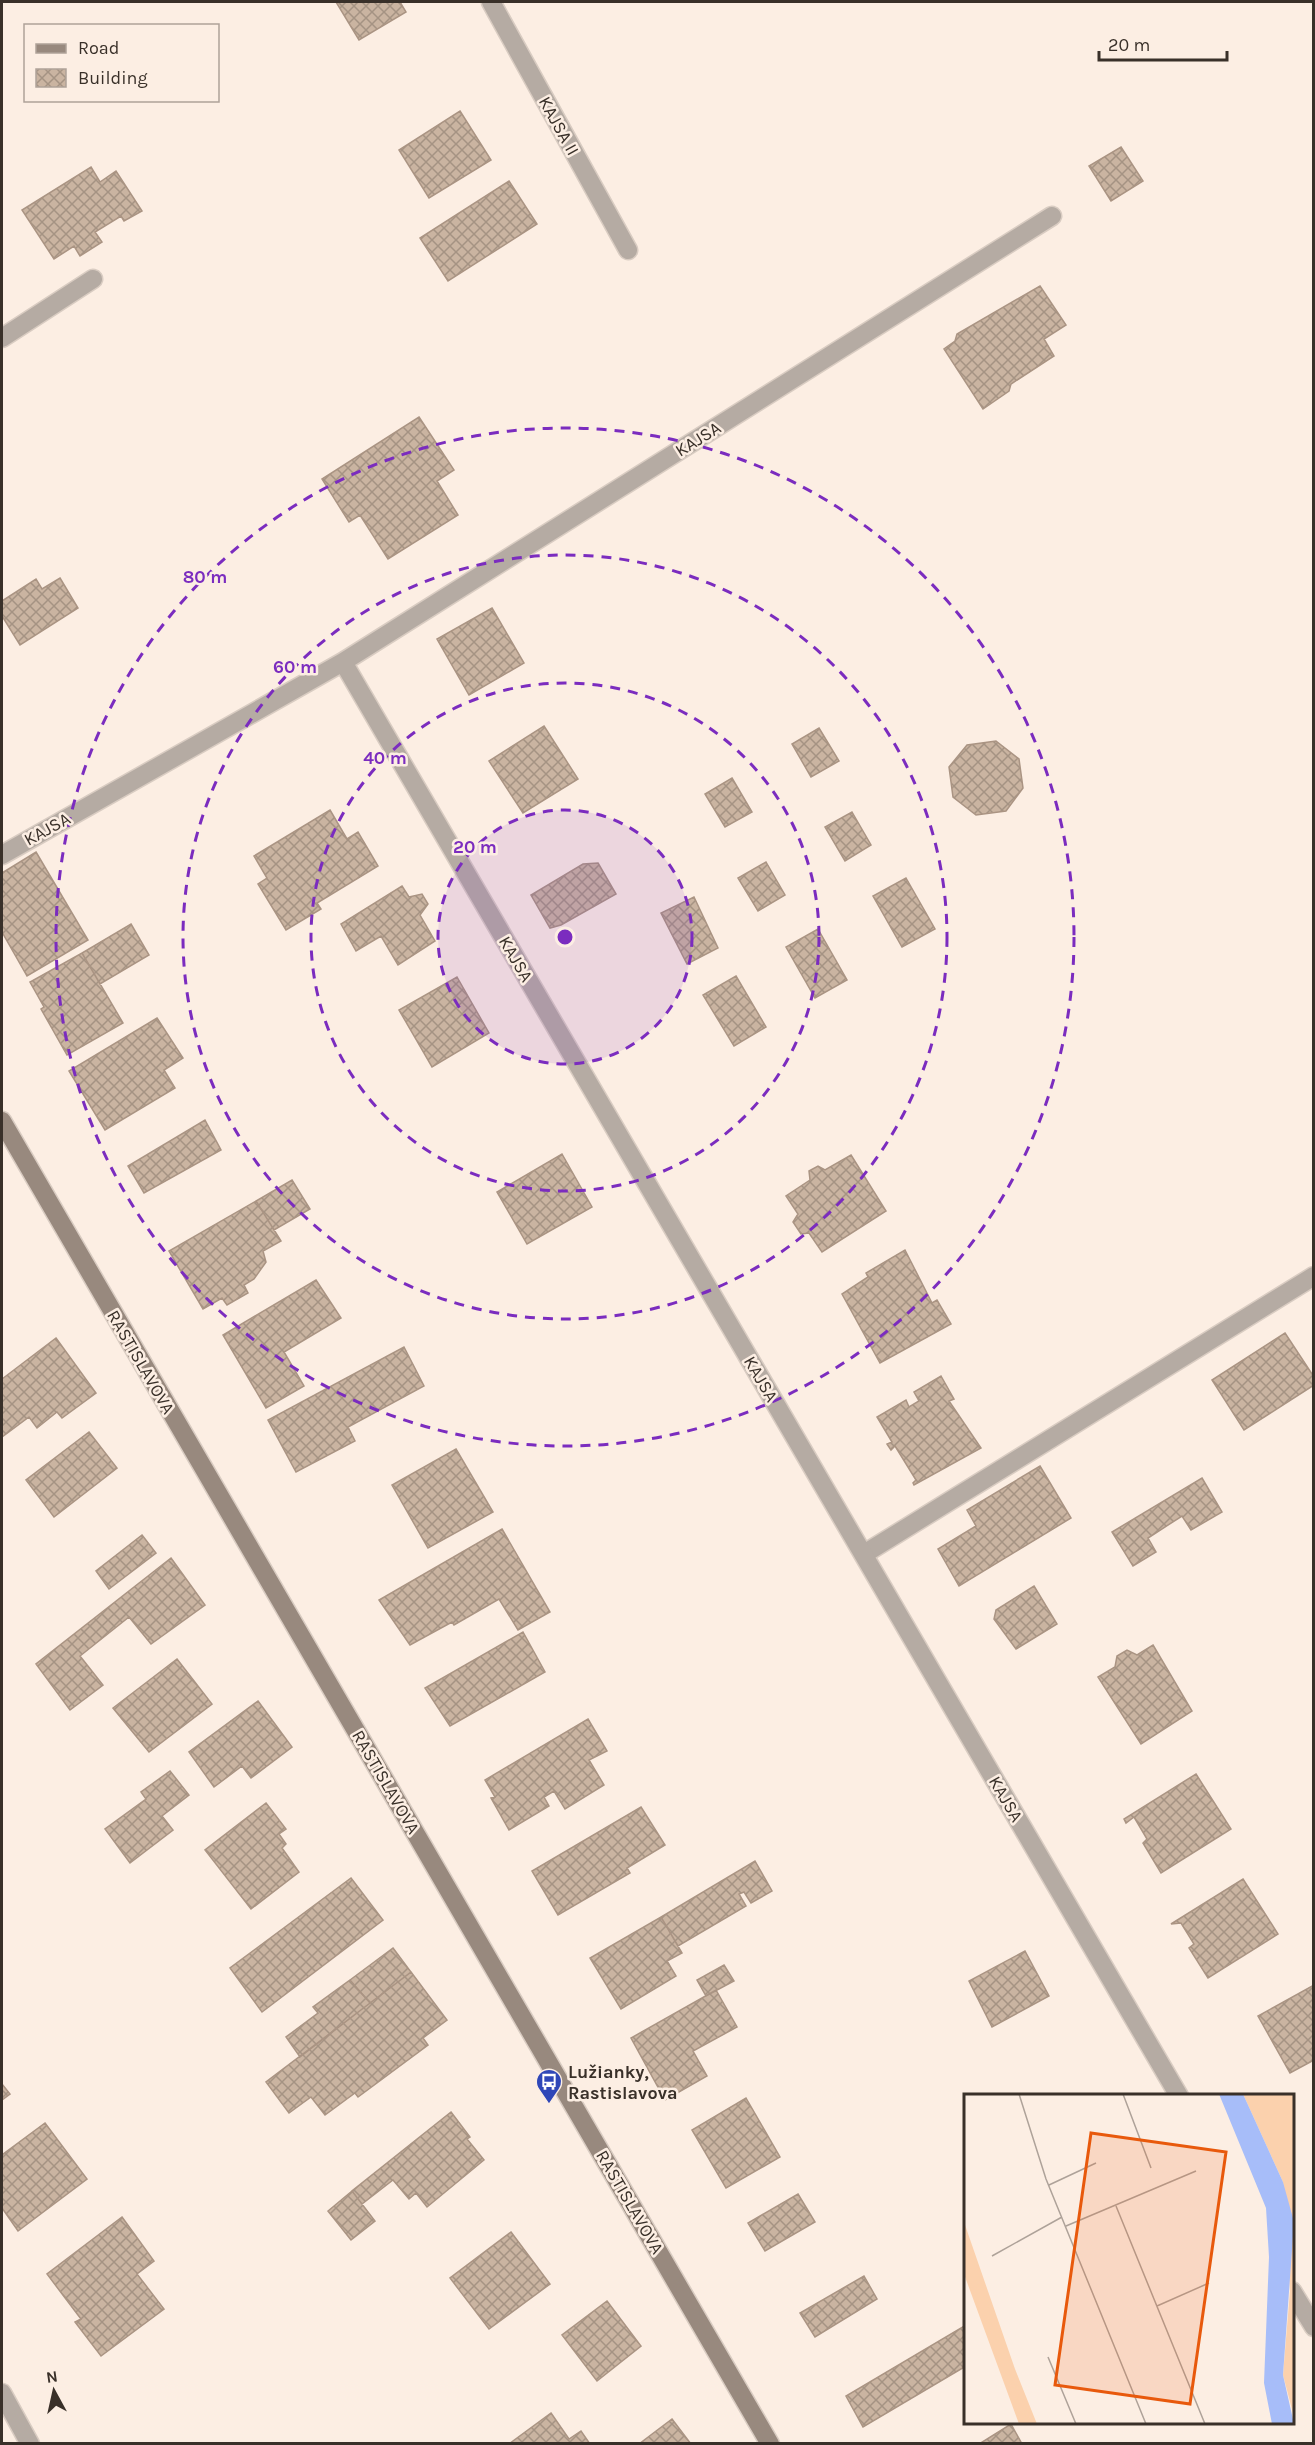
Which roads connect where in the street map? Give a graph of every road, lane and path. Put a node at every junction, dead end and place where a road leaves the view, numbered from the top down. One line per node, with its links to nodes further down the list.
1 (491, 2): 3 (street, KAJSA II)
2 (1053, 216): 6 (street, KAJSA)
3 (628, 250)
4 (93, 279): 5 (street)
5 (2, 338)
6 (343, 662): 7 (street, KAJSA); 10 (street, KAJSA)
7 (2, 855)
8 (2, 1121): 16 (street, RASTISLAVOVA)
9 (1314, 1276): 10 (street)
10 (864, 1554): 11 (street, KAJSA)
11 (1178, 2094)
12 (1294, 2293): 13 (street)
13 (1314, 2327)
14 (2, 2393): 15 (street)
15 (30, 2444)
16 (770, 2444)

